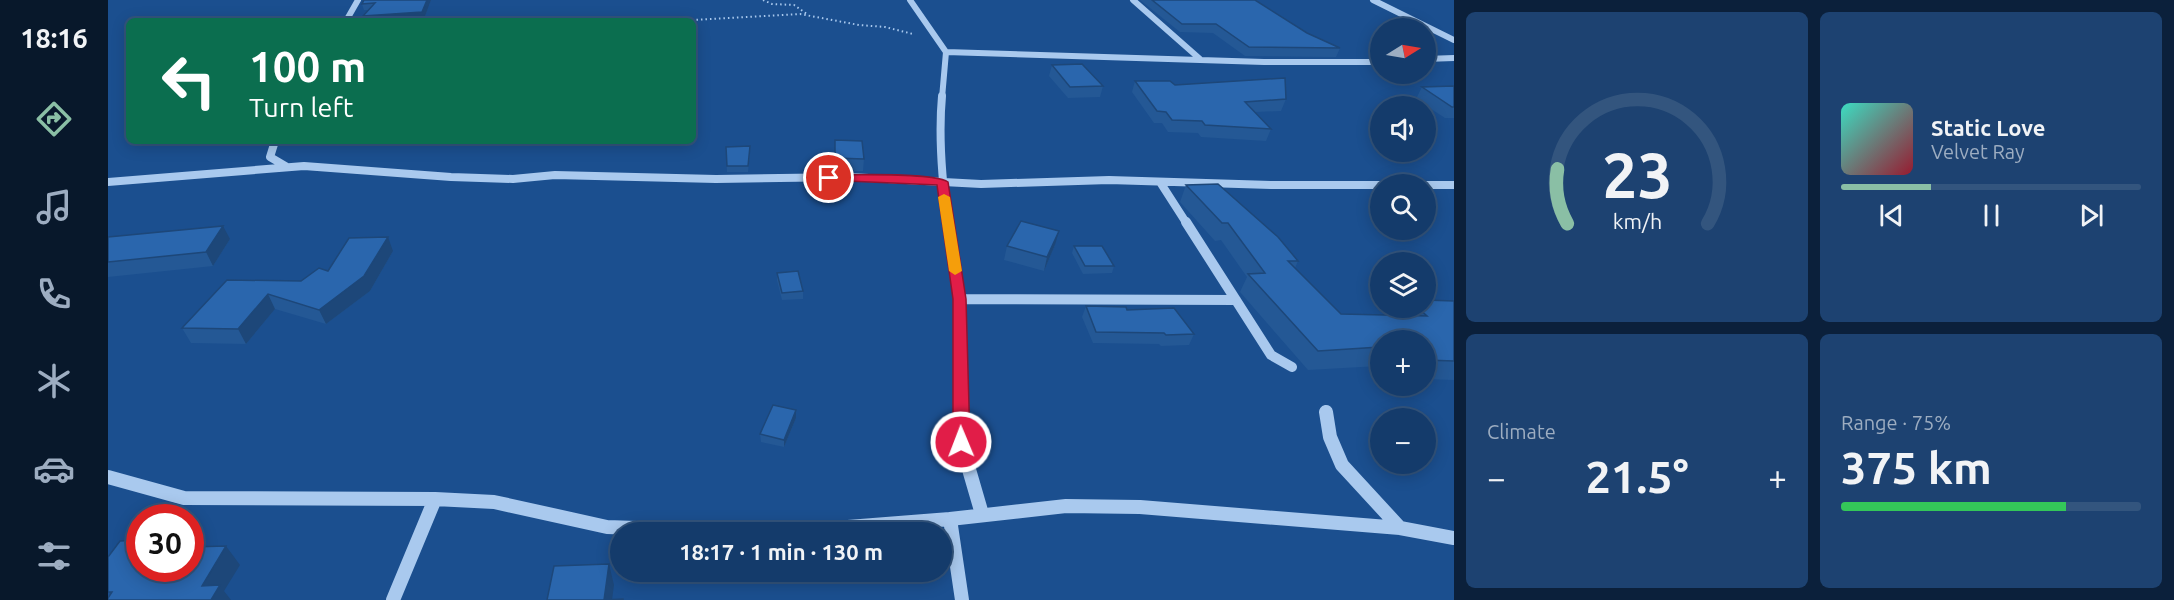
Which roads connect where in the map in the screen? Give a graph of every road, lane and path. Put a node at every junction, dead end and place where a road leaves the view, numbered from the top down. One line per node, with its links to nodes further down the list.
1 (358, 0): 7 (street)
2 (763, 0): 6 (path)
3 (910, 0): 10 (street)
4 (1133, 0): 13 (street)
5 (1372, 0): 9 (street)
6 (807, 15): 8 (path); 10 (path)
7 (347, 18)
8 (696, 20)
9 (1454, 40)
10 (939, 44): 11 (street)
11 (946, 52): 13 (street); 19 (street)
12 (1454, 58): 14 (street)
13 (1200, 59): 15 (street)
14 (1436, 59)
15 (1370, 62)
16 (274, 144): 17 (street)
17 (287, 167): 18 (street); 19 (street)
18 (108, 182)
19 (942, 182): 20 (street); 22 (street)
20 (1160, 182): 21 (street); 23 (street)
21 (1454, 185)
22 (960, 299): 23 (street); 28 (street)
23 (1236, 300): 24 (street)
24 (1292, 367)
25 (1326, 412): 32 (street)
26 (108, 477): 27 (street)
27 (435, 499): 31 (street); 34 (street)
28 (982, 514): 29 (street); 32 (street)
29 (950, 519): 30 (street); 35 (street)
30 (912, 522)
31 (610, 527)
32 (1400, 528): 33 (street)
33 (1454, 538)
34 (393, 600)
35 (962, 600)

